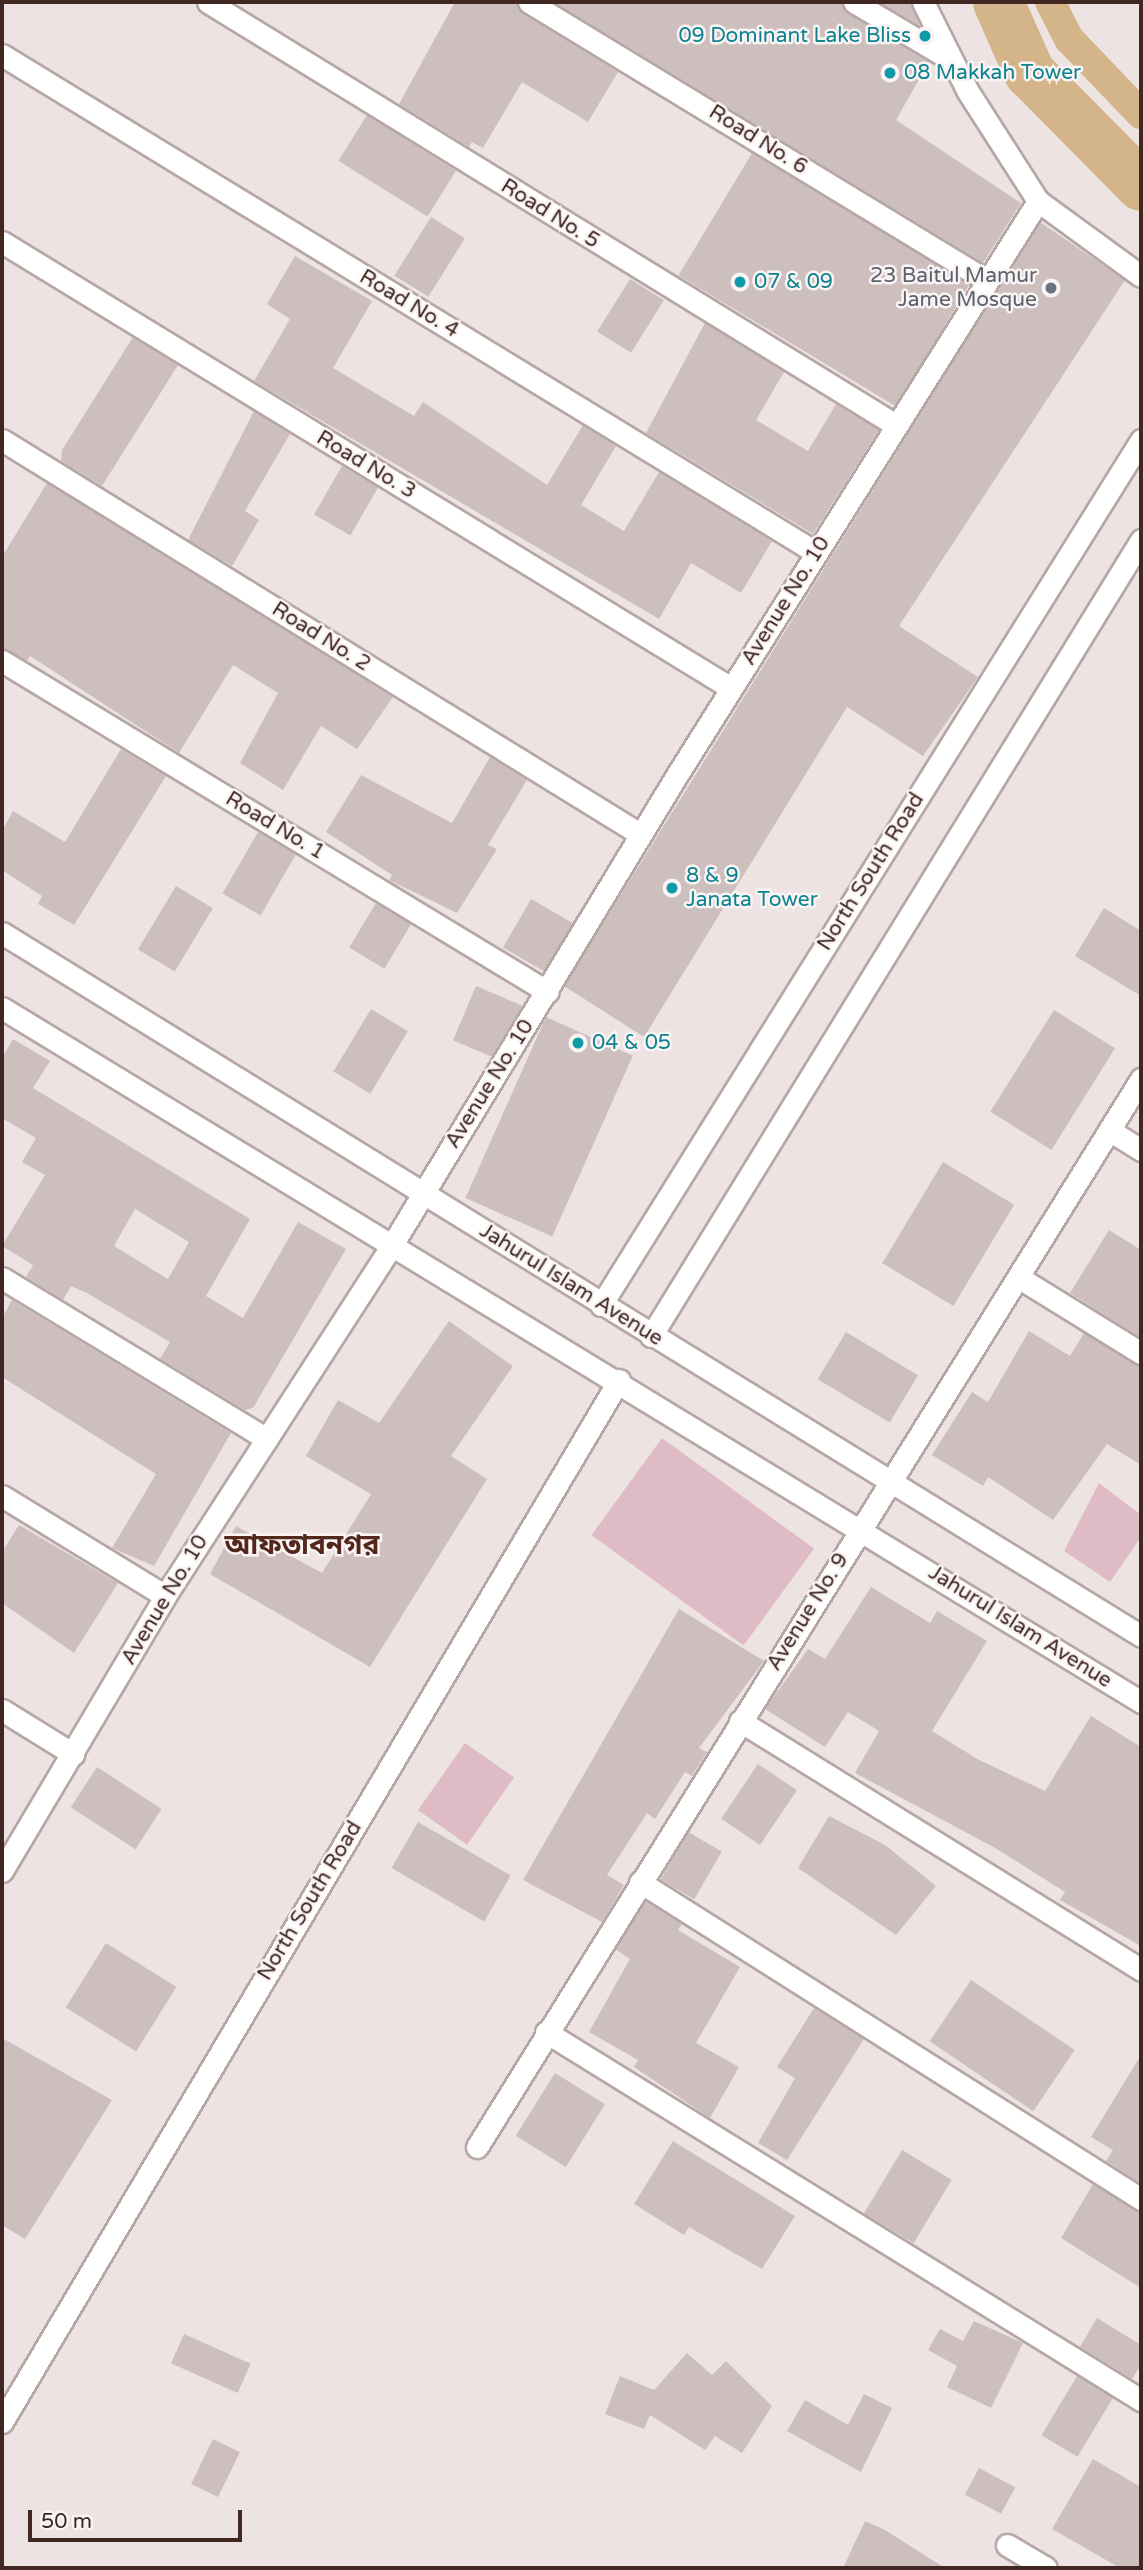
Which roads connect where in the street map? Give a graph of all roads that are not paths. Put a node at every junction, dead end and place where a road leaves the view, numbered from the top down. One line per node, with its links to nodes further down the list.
1 (208, 2): 11 (street, Road No. 5)
2 (529, 2): 10 (street, Road No. 6)
3 (853, 2): 6 (street)
4 (923, 2): 6 (street)
5 (2, 55): 15 (street, Road No. 4)
6 (950, 59): 7 (street)
7 (1038, 201): 9 (street); 10 (street, Avenue No. 10)
8 (2, 242): 17 (street, Road No. 3)
9 (1141, 276)
10 (981, 289): 11 (street, Avenue No. 10)
11 (894, 424): 15 (street, Avenue No. 10)
12 (2, 440): 18 (street, Road No. 2)
13 (1141, 440): 29 (street, North South Road)
14 (1141, 540): 30 (street)
15 (817, 553): 17 (street, Avenue No. 10)
16 (2, 661): 20 (street, Road No. 1)
17 (731, 688): 18 (street, Avenue No. 10)
18 (640, 834): 20 (street, Avenue No. 10)
19 (2, 933): 25 (street, Jahurul Islam Avenue)
20 (548, 992): 25 (street, Avenue No. 10)
21 (2, 1008): 26 (street, Jahurul Islam Avenue)
22 (1141, 1079): 23 (street, Avenue No. 9)
23 (1110, 1130): 24 (street); 27 (street, Avenue No. 9)
24 (1141, 1150)
25 (423, 1193): 26 (street, Avenue No. 10); 29 (street, Jahurul Islam Avenue)
26 (392, 1245): 32 (street, Jahurul Islam Avenue); 33 (street, Avenue No. 10)
27 (1018, 1277): 31 (street); 34 (street, Avenue No. 9)
28 (2, 1278): 33 (street)
29 (601, 1305): 30 (street, Jahurul Islam Avenue)
30 (651, 1336): 34 (street, Jahurul Islam Avenue)
31 (1141, 1353)
32 (618, 1380): 36 (street, Jahurul Islam Avenue); 50 (street, North South Road)
33 (267, 1439): 37 (street, Avenue No. 10)
34 (891, 1480): 36 (street, Avenue No. 9); 38 (street, Jahurul Islam Avenue)
35 (2, 1496): 37 (street)
36 (860, 1529): 39 (street, Jahurul Islam Avenue); 41 (street, Avenue No. 9)
37 (166, 1595): 42 (street, Avenue No. 10)
38 (1141, 1636)
39 (1141, 1702)
40 (2, 1710): 42 (street)
41 (740, 1721): 44 (street, Avenue No. 9); 45 (street)
42 (73, 1754): 43 (street, Avenue No. 10)
43 (2, 1871)
44 (640, 1882): 46 (street, Avenue No. 9); 48 (street)
45 (1141, 1970)
46 (545, 2032): 47 (street, Avenue No. 9); 49 (street)
47 (477, 2147)
48 (1141, 2199)
49 (1141, 2400)
50 (2, 2422)
51 (1007, 2545): 52 (street)
52 (1046, 2568)

